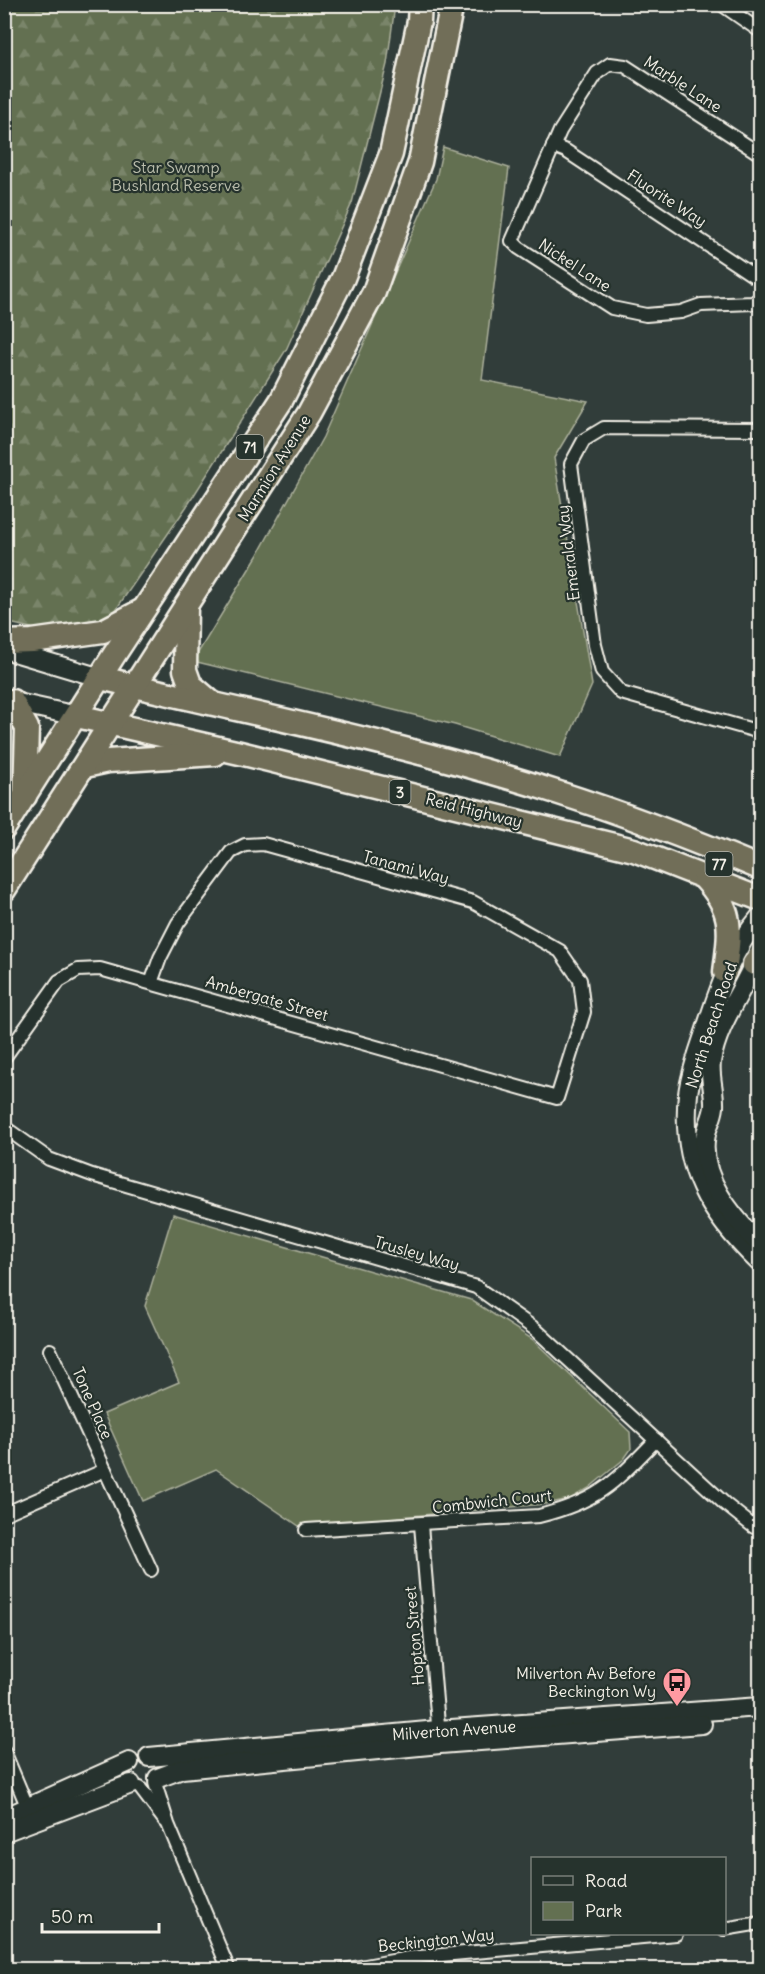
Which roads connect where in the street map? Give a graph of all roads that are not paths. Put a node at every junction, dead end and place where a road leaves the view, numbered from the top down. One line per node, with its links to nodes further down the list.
1 (420, 4): 11 (highway, Marmion Avenue / 71)
2 (452, 4): 10 (highway, Marmion Avenue / 71)
3 (721, 4): 4 (street)
4 (760, 31)
5 (554, 146): 6 (street, Marble Lane); 7 (street, Fluorite Way); 8 (street, Nickel Lane)
6 (760, 154)
7 (760, 280)
8 (760, 298)
9 (760, 429): 20 (street, Emerald Way)
10 (186, 606): 15 (highway, Marmion Avenue / 71); 17 (highway)
11 (145, 609): 12 (highway); 14 (highway, Marmion Avenue / 71)
12 (4, 642)
13 (4, 649): 14 (street)
14 (101, 678): 15 (highway); 18 (highway, Marmion Avenue / 71)
15 (135, 686): 17 (highway); 19 (highway, Marmion Avenue / 71)
16 (8, 700): 18 (street); 23 (highway)
17 (214, 705): 25 (highway)
18 (77, 716): 19 (highway, Reid Highway / 3); 23 (highway, Marmion Avenue / 71)
19 (112, 723): 21 (highway, Reid Highway / 3); 22 (highway, Marmion Avenue / 71)
20 (760, 732)
21 (240, 753): 22 (highway); 27 (highway, Reid Highway / 3)
22 (85, 766): 28 (highway, Marmion Avenue / 71)
23 (25, 798): 24 (highway, Marmion Avenue / 71)
24 (4, 828)
25 (676, 834): 26 (highway); 29 (highway, 77)
26 (760, 868)
27 (701, 875): 30 (highway, Reid Highway / 3); 33 (highway)
28 (4, 890)
29 (760, 894)
30 (760, 899)
31 (760, 917): 33 (street, North Beach Road)
32 (758, 956): 38 (street, North Beach Road)
33 (724, 972): 39 (street, North Beach Road)
34 (152, 983): 35 (street, Ambergate Street); 36 (street, Ambergate Street); 36 (street, Tanami Way)
35 (4, 1058)
36 (557, 1098)
37 (4, 1127): 41 (street, Trusley Way)
38 (760, 1245)
39 (760, 1263)
40 (50, 1350): 42 (street, Tone Place)
41 (656, 1440): 44 (street, Combwich Court); 45 (street, Trusley Way)
42 (105, 1470): 43 (street); 47 (street, Tone Place)
43 (4, 1514)
44 (421, 1525): 46 (street, Combwich Court); 50 (street, Hopton Street)
45 (754, 1527)
46 (306, 1530)
47 (151, 1570)
48 (760, 1707): 50 (street, Milverton Avenue)
49 (760, 1719): 50 (street, Milverton Avenue)
50 (439, 1737): 52 (street, Milverton Avenue); 54 (street, Milverton Avenue)
51 (4, 1751): 55 (street)
52 (149, 1757): 53 (street, Milverton Avenue); 54 (street)
53 (129, 1762): 54 (street); 55 (street, Milverton Avenue)
54 (146, 1783): 55 (street, Milverton Avenue); 61 (street)
55 (30, 1813): 56 (street, Milverton Avenue); 57 (street, Milverton Avenue)
56 (4, 1818)
57 (4, 1832)
58 (760, 1923): 59 (street)
59 (726, 1929)
60 (665, 1935): 62 (street, Beckington Way)
61 (230, 1970)
62 (343, 1970)

